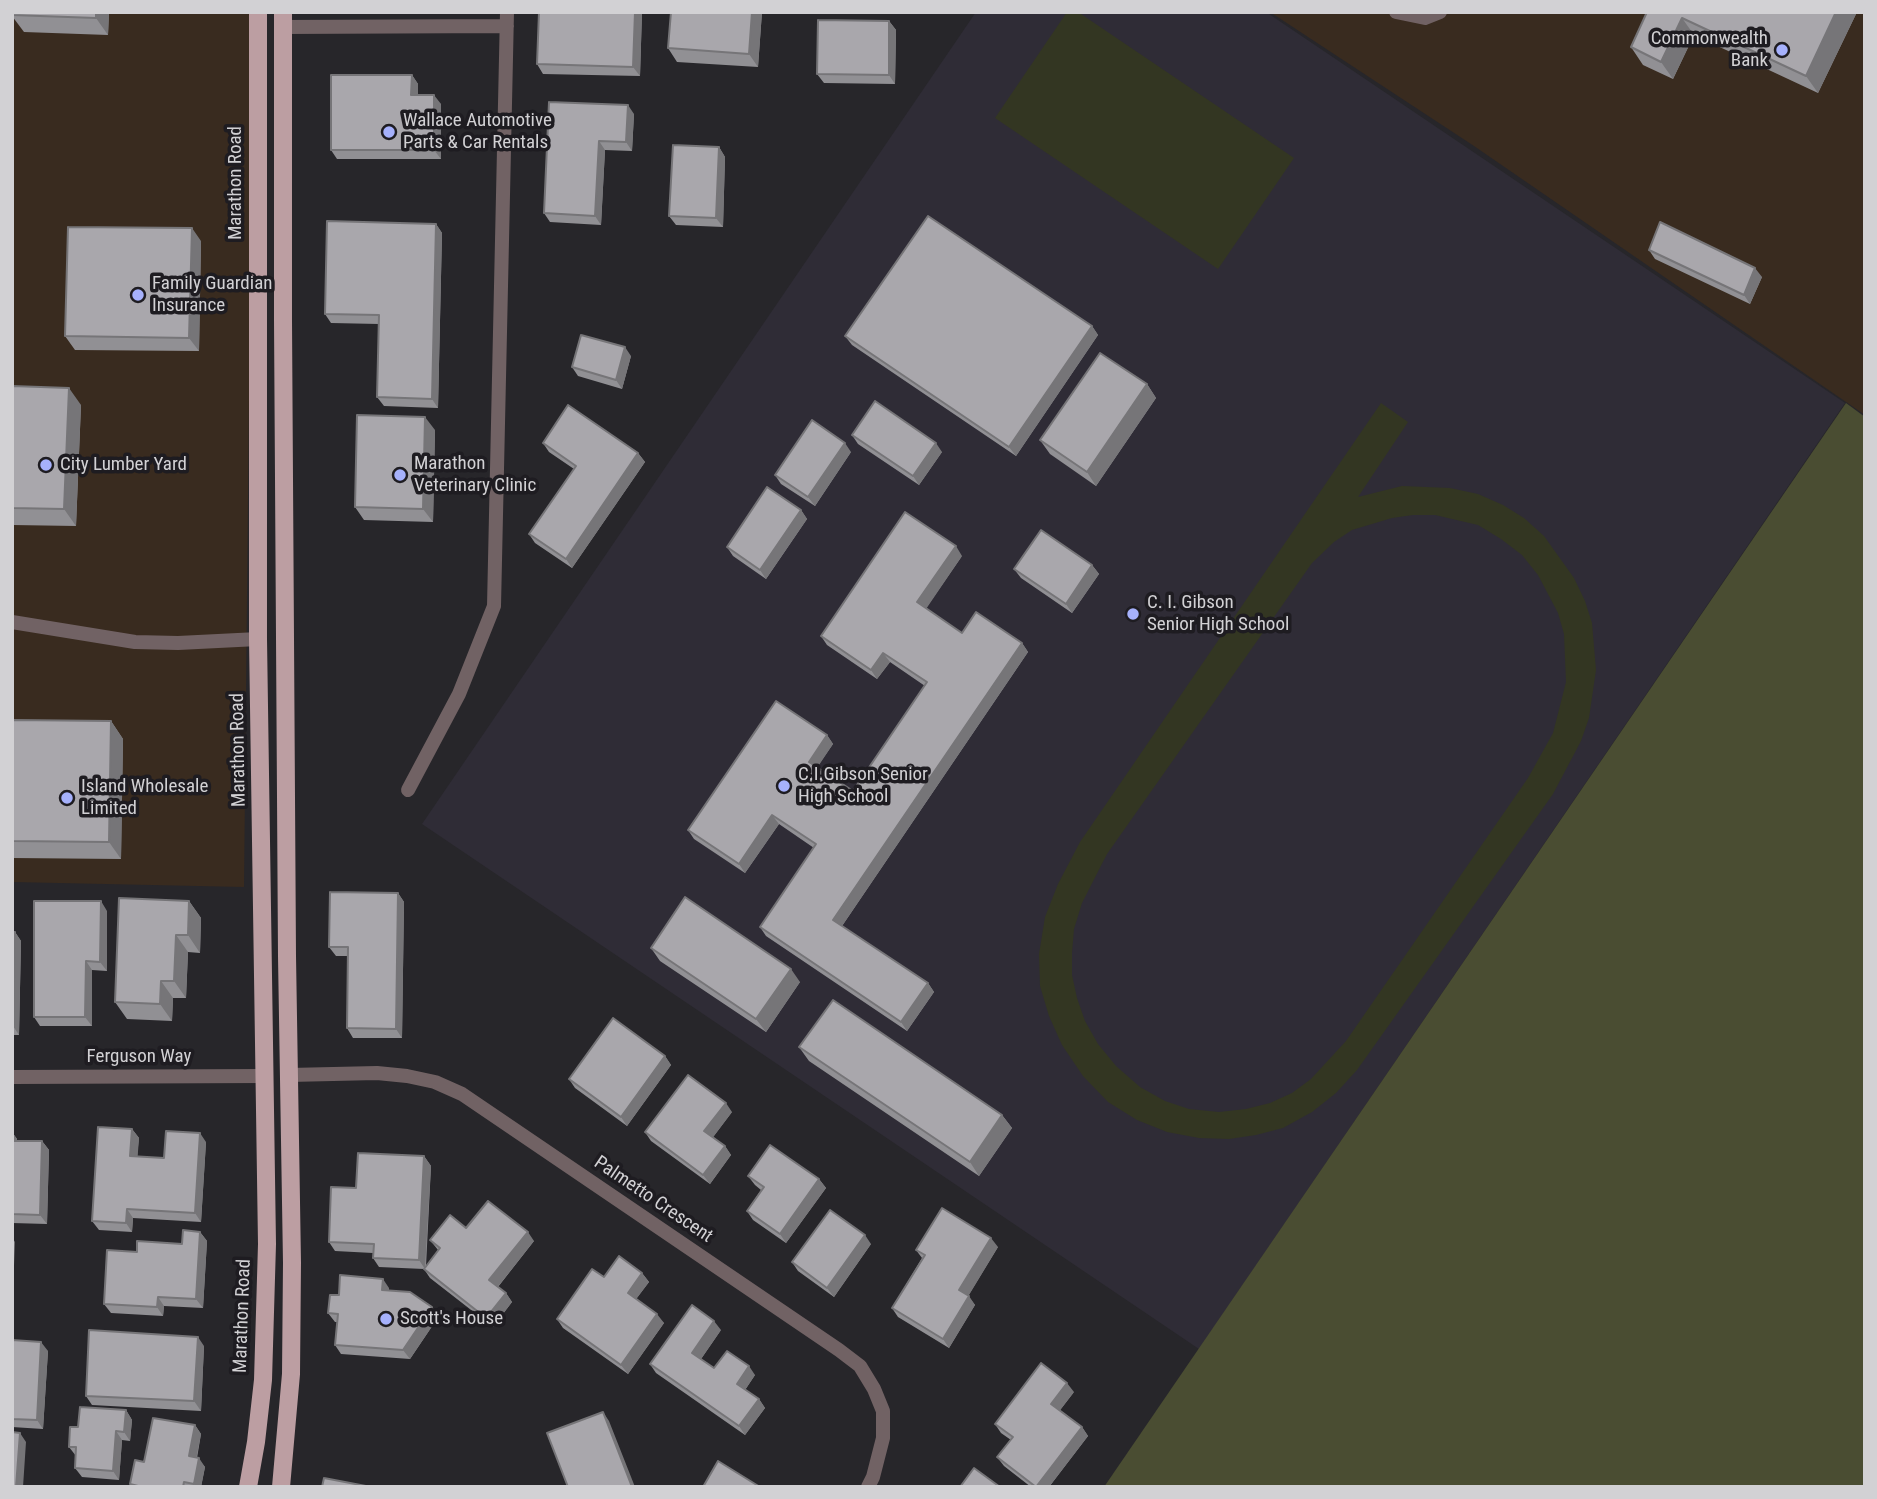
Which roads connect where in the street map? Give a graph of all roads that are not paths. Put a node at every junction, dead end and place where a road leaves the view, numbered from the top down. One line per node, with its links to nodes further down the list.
1 (258, 12): 7 (main road, Marathon Road)
2 (1395, 12): 3 (street)
3 (1440, 12)
4 (507, 19): 5 (street); 10 (street)
5 (283, 20): 9 (main road)
6 (12, 622): 7 (street)
7 (258, 639): 8 (main road, Marathon Road)
8 (260, 786): 9 (street); 12 (main road, Marathon Road)
9 (286, 786): 11 (main road)
10 (408, 790)
11 (289, 1075): 15 (main road); 16 (street, Palmetto Crescent)
12 (265, 1076): 13 (street, Ferguson Way); 14 (main road, Marathon Road)
13 (12, 1077)
14 (247, 1487)
15 (281, 1487)
16 (867, 1487)

